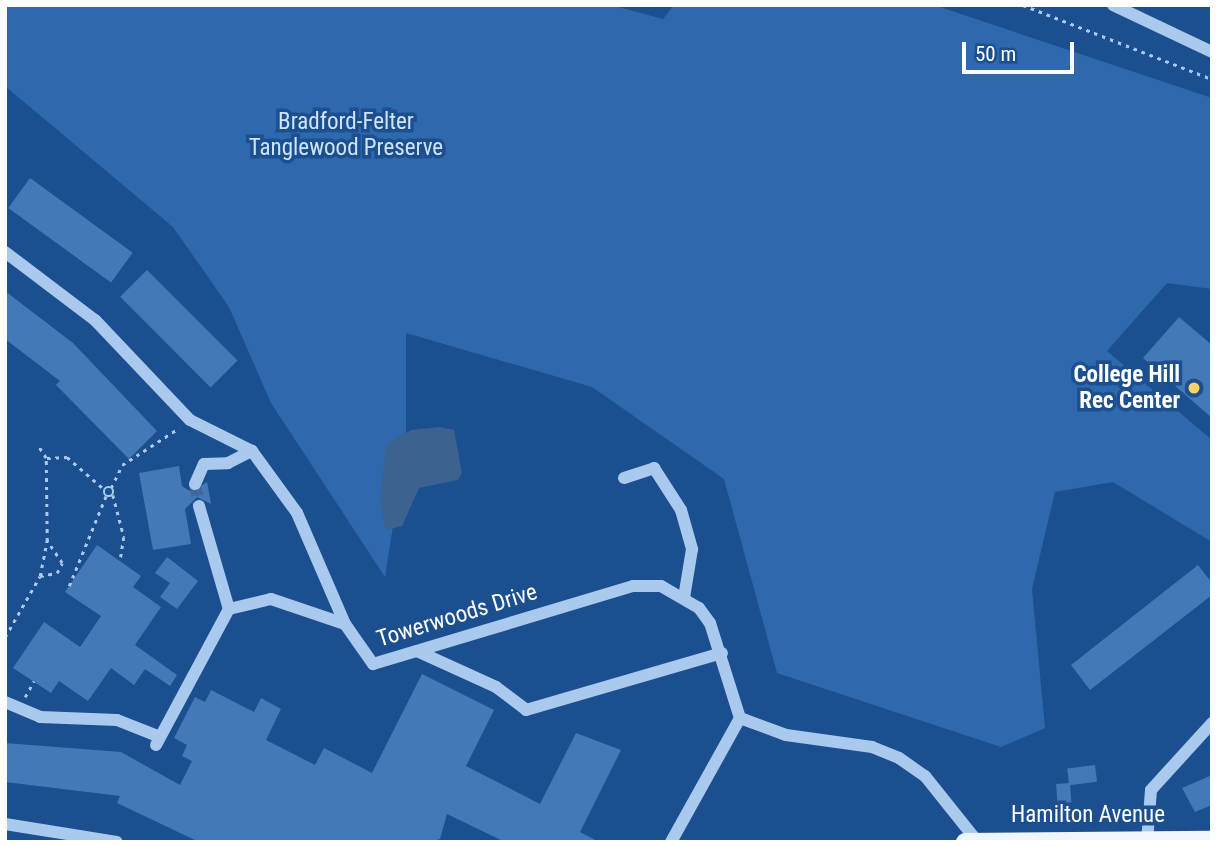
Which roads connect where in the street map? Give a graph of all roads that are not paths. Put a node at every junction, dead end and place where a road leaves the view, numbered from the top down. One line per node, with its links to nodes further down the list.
1 (1113, 5): 2 (street)
2 (1212, 52)
3 (5, 252): 4 (street, Towerwoods Drive)
4 (252, 451): 6 (street); 10 (street, Towerwoods Drive)
5 (624, 478): 8 (street)
6 (195, 484)
7 (200, 506): 9 (street)
8 (684, 598): 11 (street, Towerwoods Drive); 12 (street, Towerwoods Drive)
9 (229, 609): 10 (street); 13 (street)
10 (345, 624): 11 (street, Towerwoods Drive)
11 (417, 651): 12 (street)
12 (722, 653): 14 (street, Towerwoods Drive)
13 (5, 702)
14 (740, 718): 18 (street); 21 (street)
15 (1212, 723): 19 (street)
16 (5, 824): 20 (street)
17 (1212, 840): 19 (main road, Hamilton Avenue)
18 (970, 841): 19 (main road, Hamilton Avenue)
19 (1147, 841)
20 (117, 842)
21 (671, 842)

